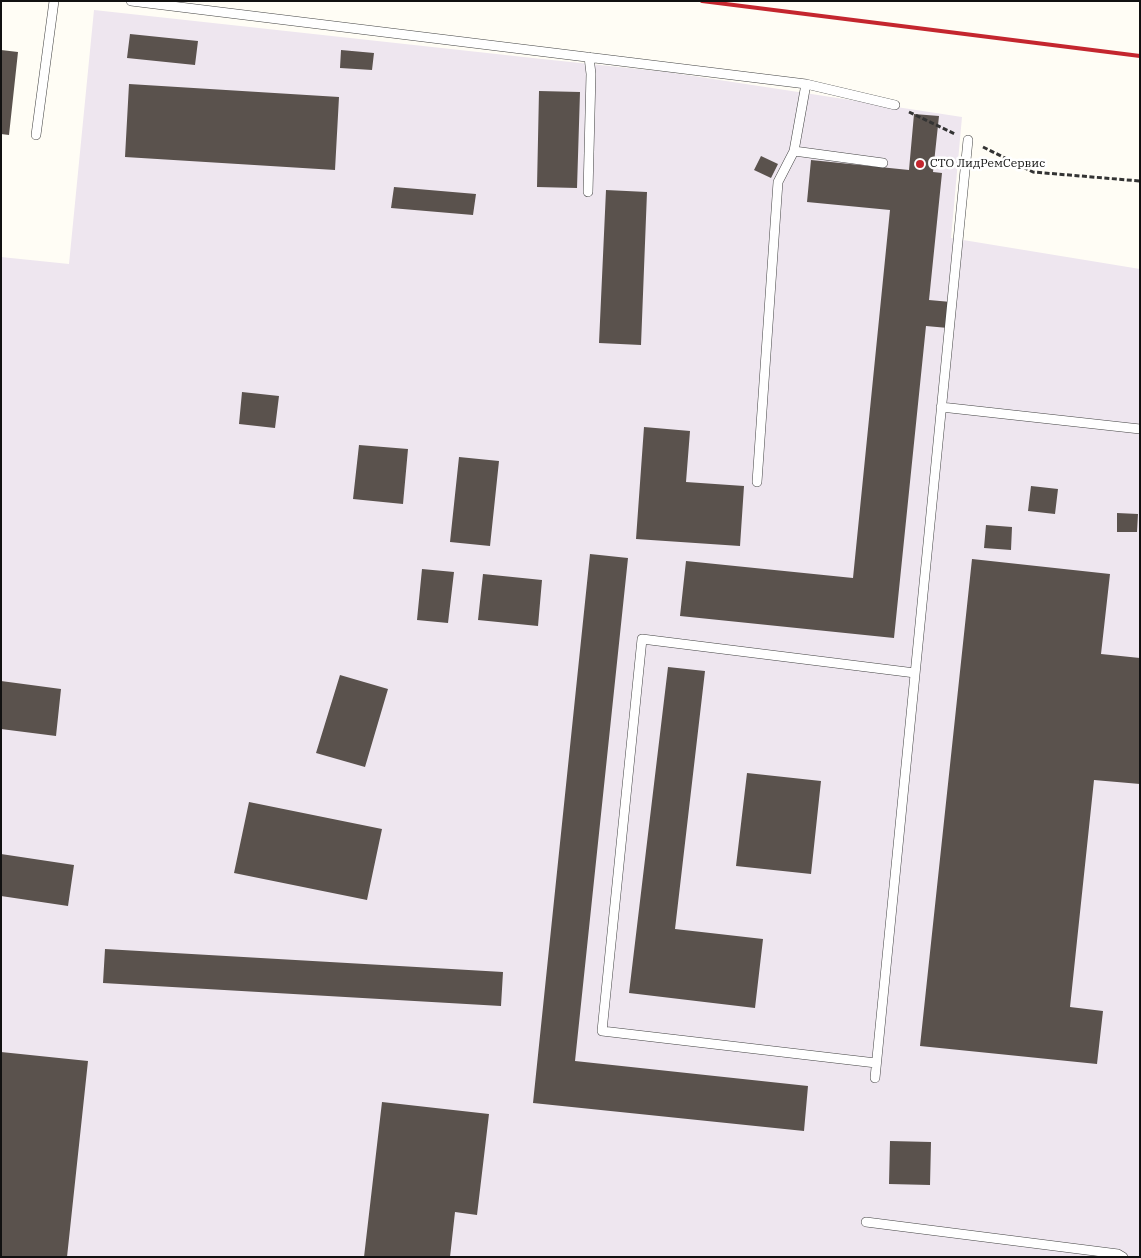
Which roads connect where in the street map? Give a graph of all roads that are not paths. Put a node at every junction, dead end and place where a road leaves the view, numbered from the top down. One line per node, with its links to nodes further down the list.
1 (54, 1): 6 (lane)
2 (131, 1): 3 (lane)
3 (589, 57): 4 (lane); 10 (lane)
4 (806, 84): 5 (lane); 8 (lane)
5 (895, 105)
6 (36, 135)
7 (968, 140): 11 (lane)
8 (794, 151): 9 (lane); 13 (lane)
9 (883, 163)
10 (588, 192)
11 (942, 407): 12 (lane); 14 (lane)
12 (1140, 429)
13 (757, 482)
14 (915, 672): 15 (lane); 15 (lane)
15 (876, 1064): 16 (lane)
16 (875, 1078)
17 (866, 1222): 18 (lane)
18 (1123, 1257)

